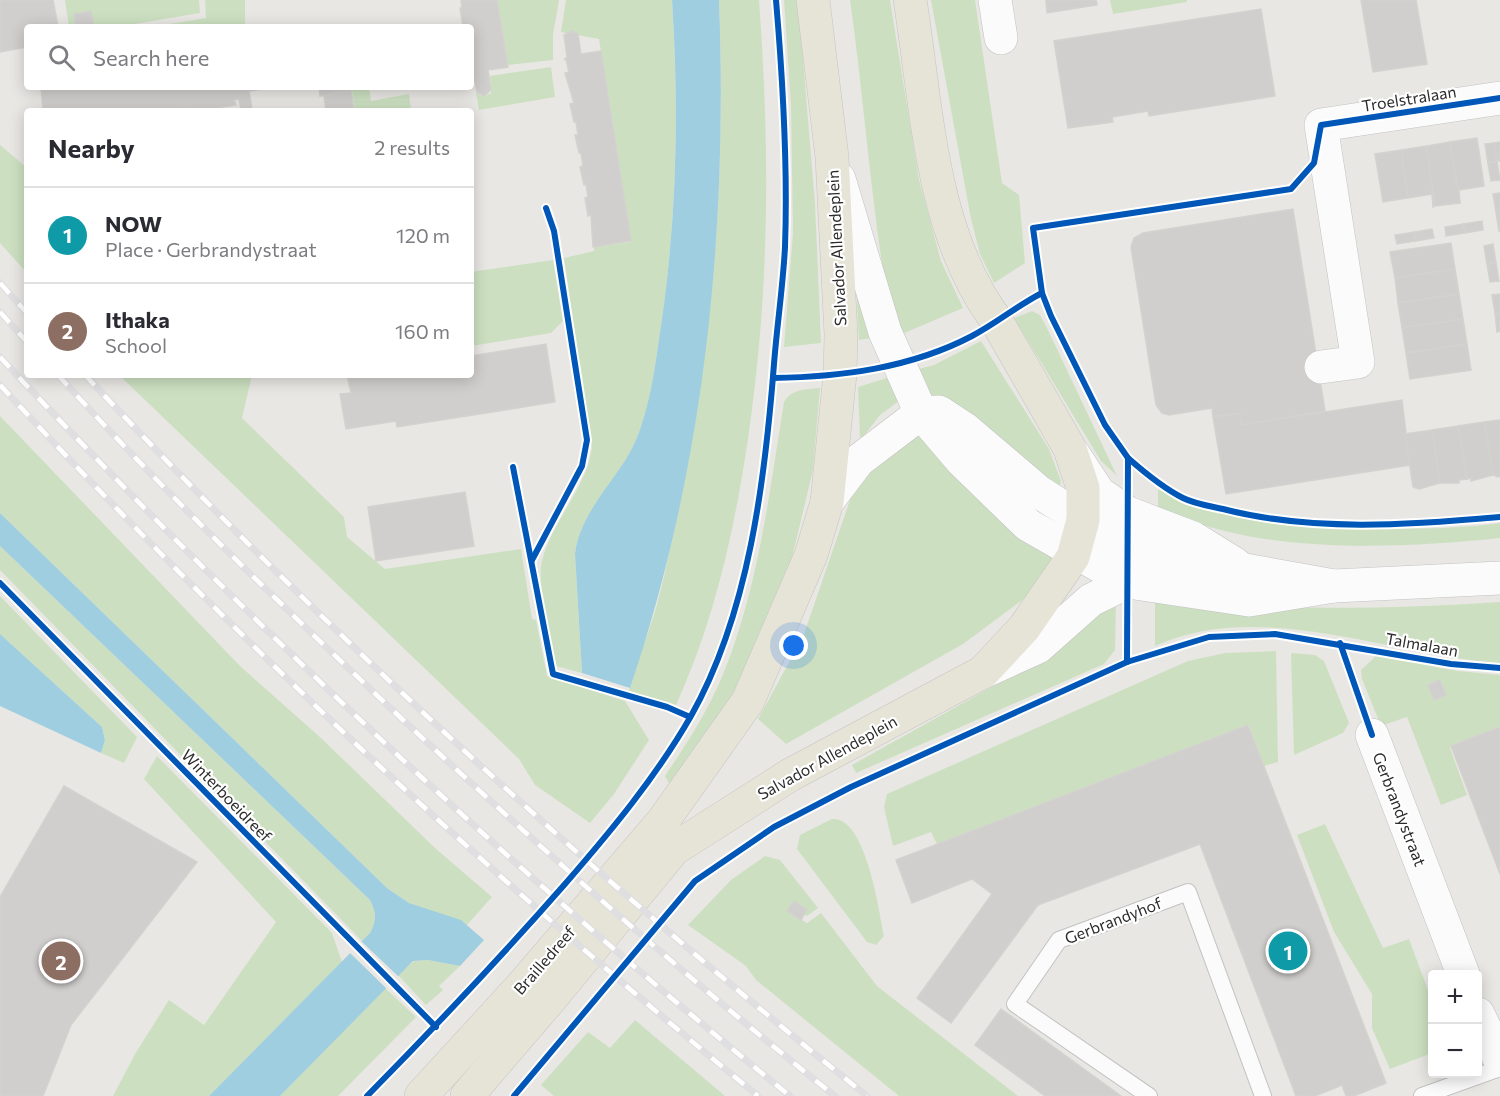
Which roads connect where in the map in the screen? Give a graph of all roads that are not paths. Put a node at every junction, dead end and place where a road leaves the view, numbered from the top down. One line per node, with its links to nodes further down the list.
1 (813, 0): 6 (main road)
2 (910, 0): 9 (main road, Salvador Allendeplein)
3 (995, 0): 4 (main road)
4 (1001, 38)
5 (1500, 98): 7 (main road, Troelstralaan)
6 (832, 157): 8 (main road, Salvador Allendeplein); 10 (main road, Salvador Allendeplein)
7 (1321, 367)
8 (921, 413): 10 (main road, Salvador Allendeplein); 11 (main road); 12 (main road, Salvador Allendeplein)
9 (1070, 449): 11 (main road, Salvador Allendeplein); 15 (main road, Salvador Allendeplein)
10 (827, 502): 18 (main road, Salvador Allendeplein)
11 (1083, 520): 12 (main road, Salvador Allendeplein); 15 (main road)
12 (1076, 551): 14 (main road, Salvador Allendeplein); 16 (main road, Salvador Allendeplein)
13 (1500, 579): 15 (main road)
14 (1128, 582): 15 (main road, Salvador Allendeplein); 16 (main road, Salvador Allendeplein)
15 (1247, 585)
16 (983, 672): 18 (main road, Salvador Allendeplein)
17 (1372, 735): 19 (main road, Gerbrandystraat)
18 (669, 835): 25 (main road, Brailledreef); 26 (main road, Brailledreef)
19 (1461, 970)
20 (1500, 1006): 21 (main road)
21 (1482, 1013)
22 (1482, 1022): 23 (main road)
23 (1500, 1060)
24 (1500, 1068): 29 (lane)
25 (421, 1096)
26 (467, 1096)
27 (1149, 1096): 28 (lane, Gerbrandyhof)
28 (1263, 1096)
29 (1422, 1096)

